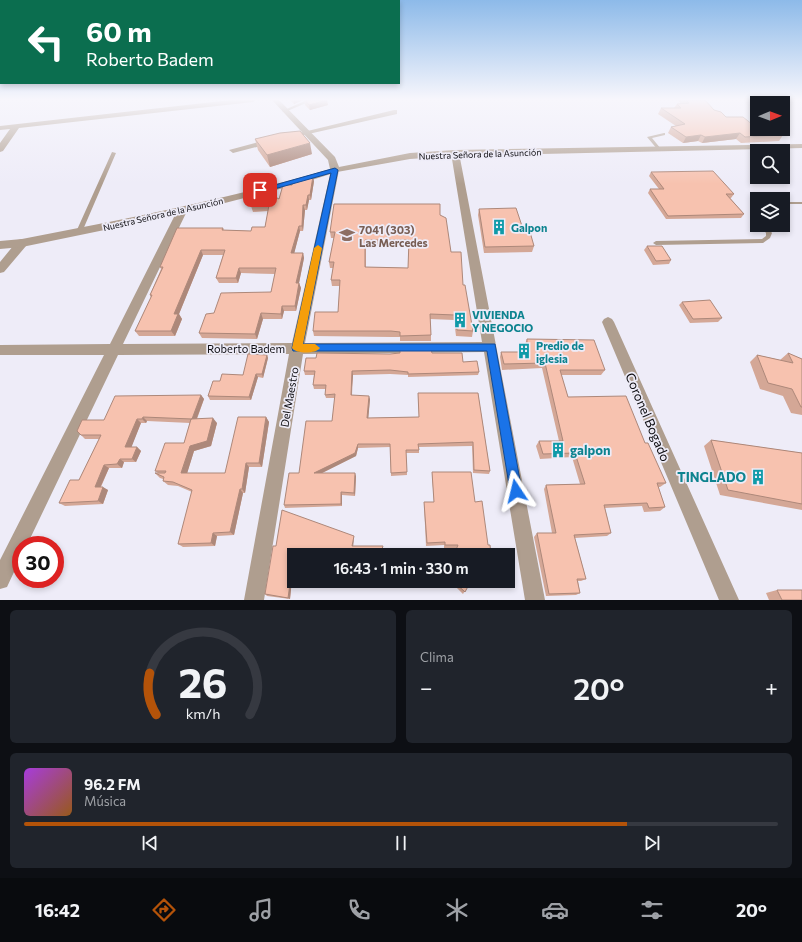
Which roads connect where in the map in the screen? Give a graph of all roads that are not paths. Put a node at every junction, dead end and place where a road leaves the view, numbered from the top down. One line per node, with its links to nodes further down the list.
1 (15, 128): 7 (street)
2 (301, 128): 4 (street)
3 (323, 128): 4 (street)
4 (305, 132): 9 (street); 12 (street)
5 (664, 134): 8 (lane)
6 (802, 146): 8 (street, Nuestra Señora de la Asunción)
7 (0, 149)
8 (659, 149): 11 (street, Nuestra Señora de la Asunción)
9 (233, 150)
10 (114, 153): 16 (lane)
11 (455, 153): 12 (street, Nuestra Señora de la Asunción); 23 (street)
12 (335, 170): 15 (street, Nuestra Señora de la Asunción); 25 (street, Del Maestro)
13 (790, 203): 14 (lane)
14 (802, 203)
15 (182, 211): 16 (street, Nuestra Señora de la Asunción); 24 (street)
16 (79, 232): 18 (street, Nuestra Señora de la Asunción)
17 (768, 232): 19 (lane)
18 (22, 243): 20 (street, Nuestra Señora de la Asunción); 21 (street)
19 (656, 243)
20 (0, 245)
21 (0, 269)
22 (608, 322): 30 (street, Coronel Bogado)
23 (491, 347): 25 (street, Roberto Badem); 29 (street)
24 (114, 348): 25 (street, Roberto Badem); 26 (street, Roberto Badem); 27 (street)
25 (297, 348): 28 (street, Del Maestro)
26 (0, 350)
27 (0, 580)
28 (254, 600)
29 (534, 600)
30 (729, 600)

